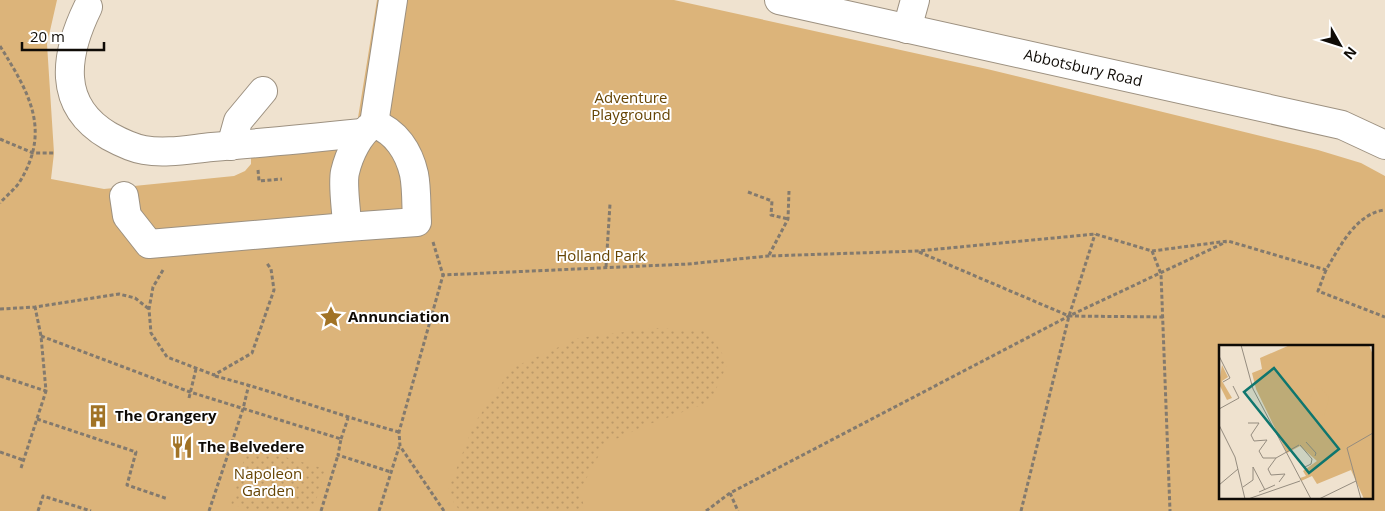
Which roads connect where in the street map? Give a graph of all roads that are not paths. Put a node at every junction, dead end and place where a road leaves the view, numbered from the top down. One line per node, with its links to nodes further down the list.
1 (393, 0): 7 (street)
2 (779, 0): 5 (street, Abbotsbury Road)
3 (915, 0): 5 (street)
4 (88, 7): 9 (street)
5 (907, 28): 8 (street, Abbotsbury Road)
6 (263, 91): 9 (street)
7 (368, 128): 9 (street); 11 (street); 11 (street)
8 (1385, 144)
9 (231, 146)
10 (124, 196): 11 (street)
11 (348, 227)

